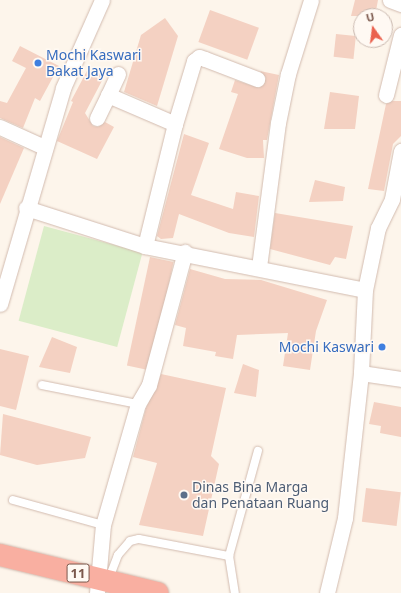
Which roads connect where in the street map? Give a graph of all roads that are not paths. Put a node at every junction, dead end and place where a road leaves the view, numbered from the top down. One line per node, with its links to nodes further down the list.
1 (102, 0): 13 (street)
2 (311, 0): 18 (street)
3 (390, 0): 4 (street)
4 (401, 4)
5 (401, 35): 9 (street)
6 (118, 74): 8 (street)
7 (257, 79): 11 (street)
8 (108, 95): 10 (street); 11 (street)
9 (386, 95)
10 (97, 118)
11 (174, 124): 16 (street)
12 (0, 127): 13 (street)
13 (44, 147): 15 (street)
14 (401, 151): 19 (street)
15 (26, 208): 16 (street); 20 (street)
16 (145, 246): 17 (street)
17 (185, 252): 18 (street); 24 (street)
18 (259, 267): 19 (street)
19 (365, 290): 21 (street)
20 (0, 304)
21 (361, 373): 22 (street); 33 (street)
22 (401, 379)
23 (42, 385): 24 (lane)
24 (138, 404): 27 (street)
25 (258, 451): 29 (lane)
26 (13, 500): 27 (lane)
27 (103, 525): 30 (street)
28 (0, 555): 30 (highway, 11)
29 (229, 556): 30 (lane); 32 (lane)
30 (100, 584): 31 (highway, 11)
31 (157, 593)
32 (235, 593)
33 (327, 593)

